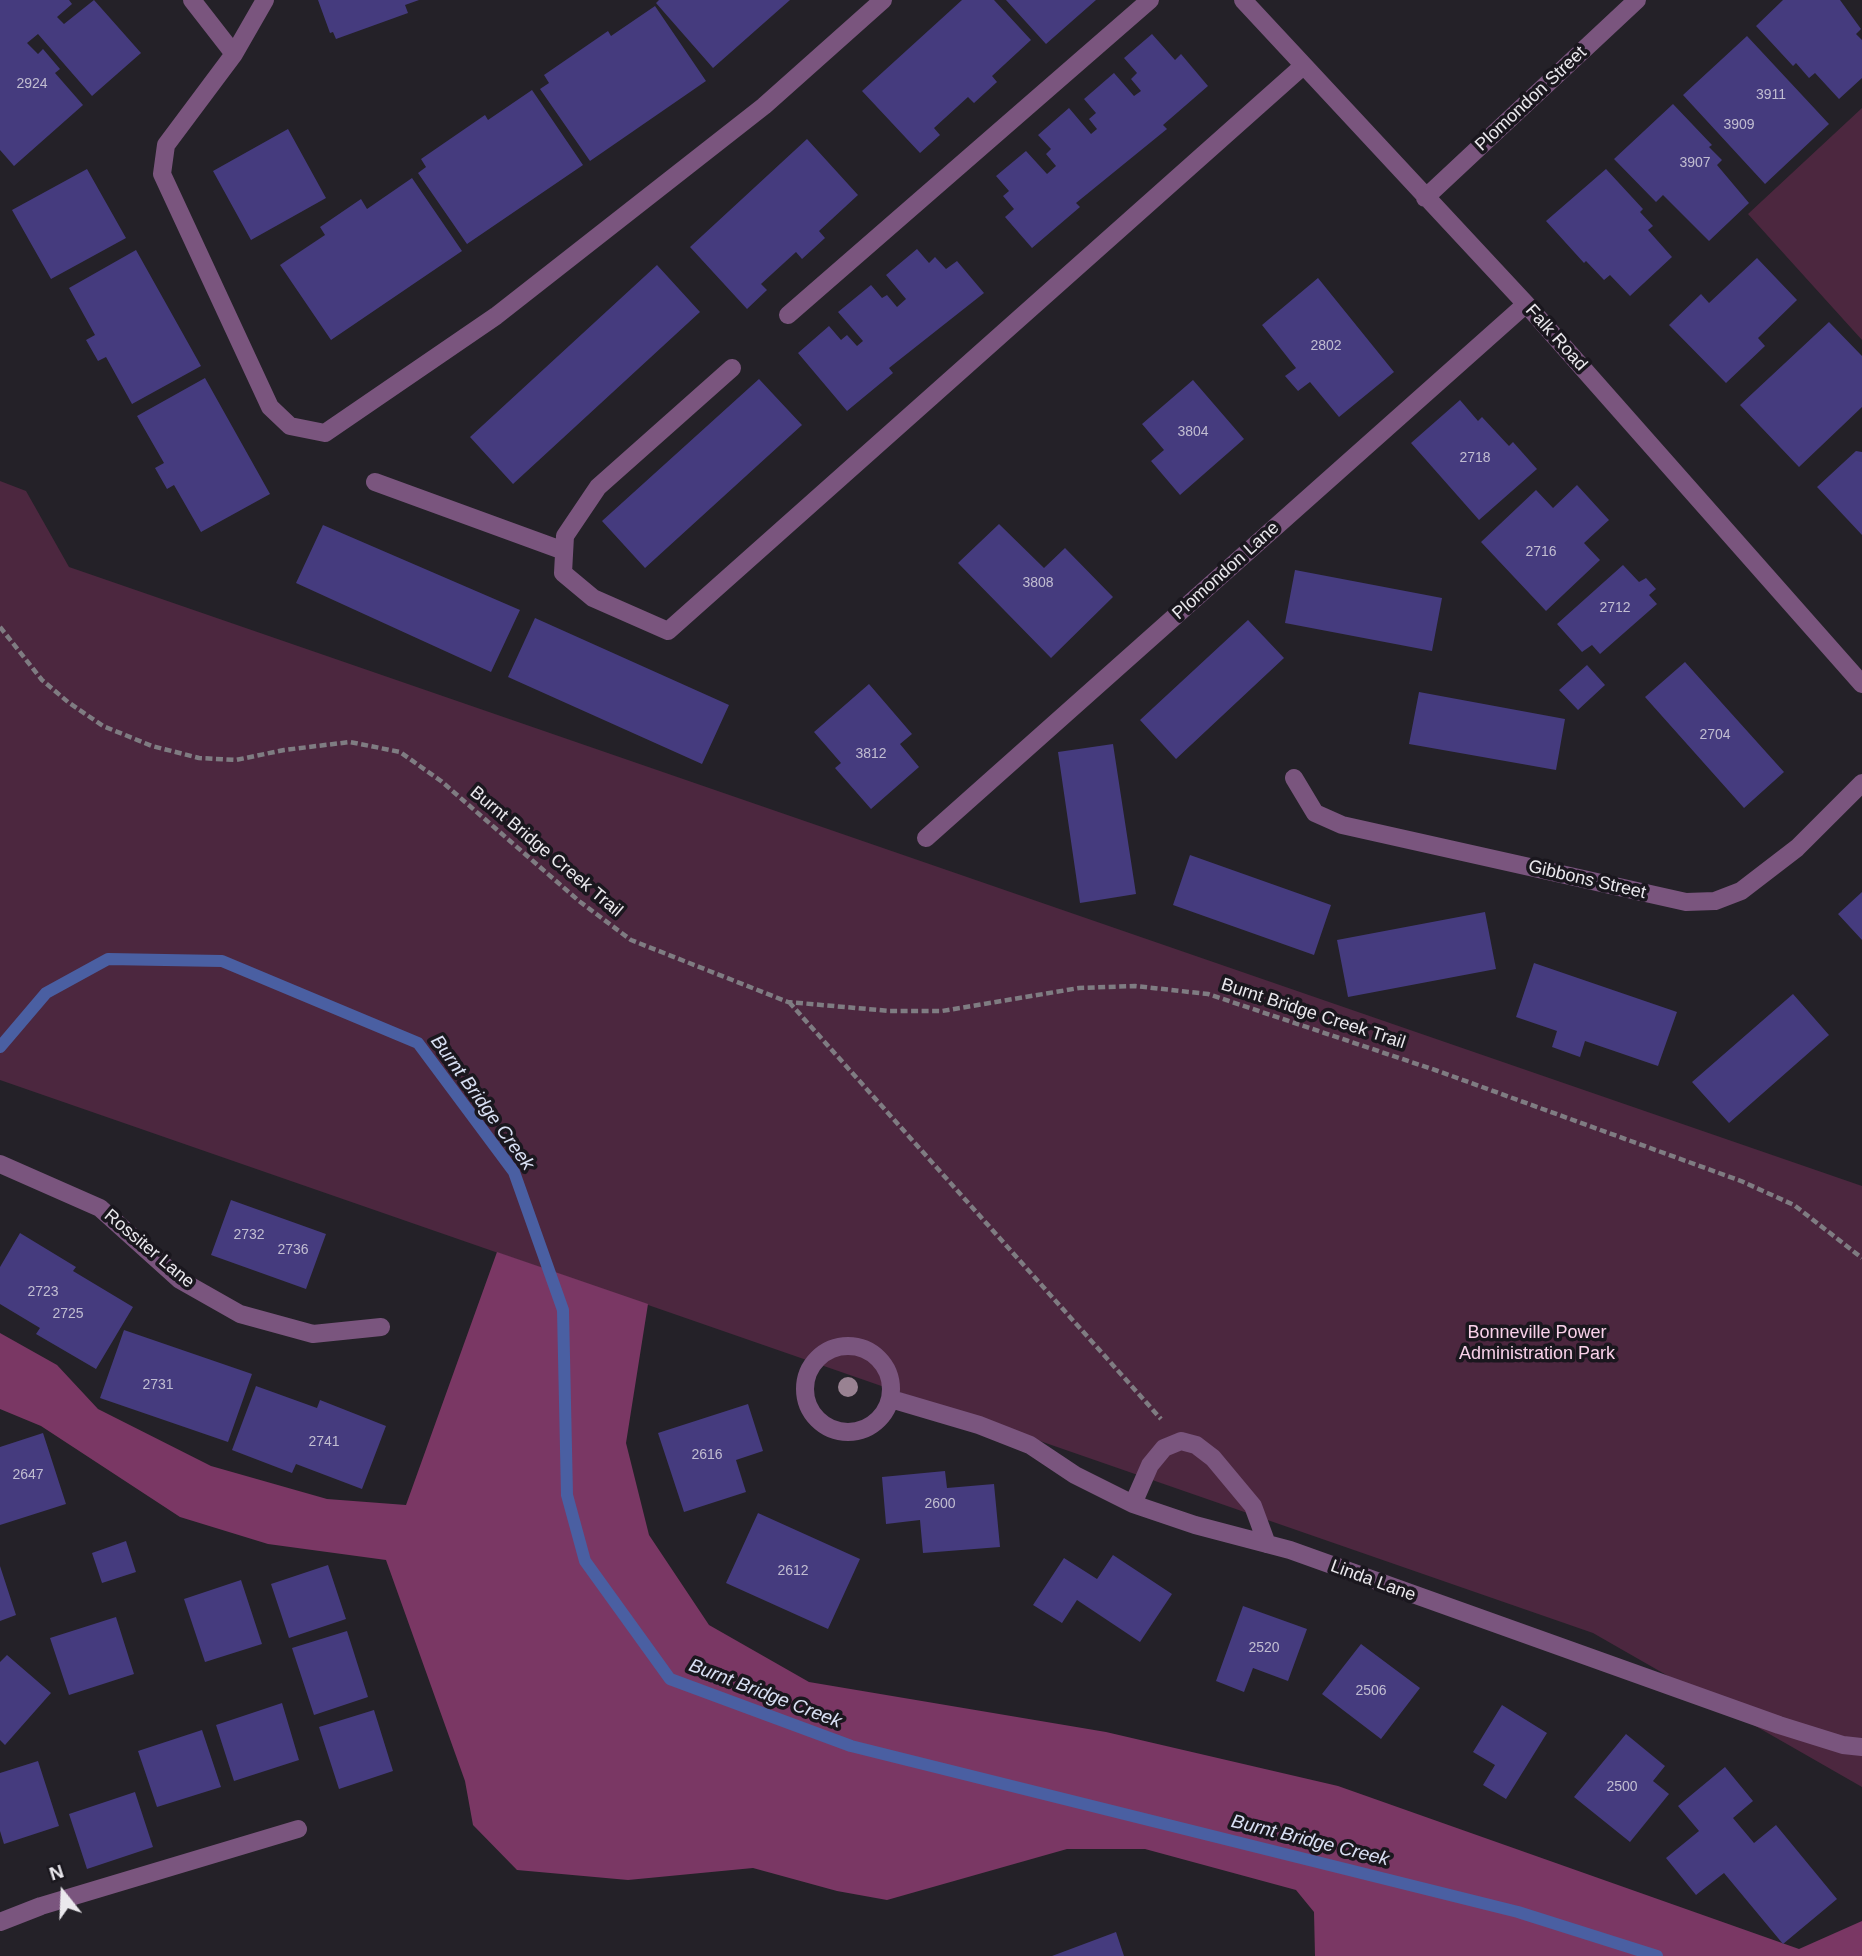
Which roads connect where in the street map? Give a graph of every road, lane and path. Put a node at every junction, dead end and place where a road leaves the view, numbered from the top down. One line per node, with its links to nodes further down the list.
1 (192, 0): 7 (street)
2 (265, 0): 7 (street)
3 (883, 0): 7 (street)
4 (1150, 0): 11 (street)
5 (1243, 0): 8 (street, Falk Road)
6 (1637, 0): 9 (street, Plomondon Street)
7 (234, 54)
8 (1303, 66): 9 (street, Falk Road); 14 (street)
9 (1425, 198): 10 (street, Falk Road)
10 (1526, 304): 16 (street, Falk Road); 19 (street, Plomondon Lane)
11 (788, 316)
12 (732, 368): 14 (street)
13 (375, 482): 14 (street)
14 (564, 551)
15 (0, 627): 20 (path, Burnt Bridge Creek Trail)
16 (1862, 684)
17 (1293, 778): 18 (street, Gibbons Street)
18 (1862, 783)
19 (926, 838)
20 (789, 1002): 22 (path, Burnt Bridge Creek Trail); 25 (path)
21 (0, 1164): 23 (street, Rossiter Lane)
22 (1862, 1258)
23 (381, 1327)
24 (891, 1399): 24 (street); 26 (street, Linda Lane)
25 (1181, 1441): 26 (street); 27 (street)
26 (1133, 1504): 27 (street, Linda Lane)
27 (1267, 1544): 28 (street, Linda Lane)
28 (1862, 1747)
29 (298, 1829): 30 (street)
30 (0, 1922)

